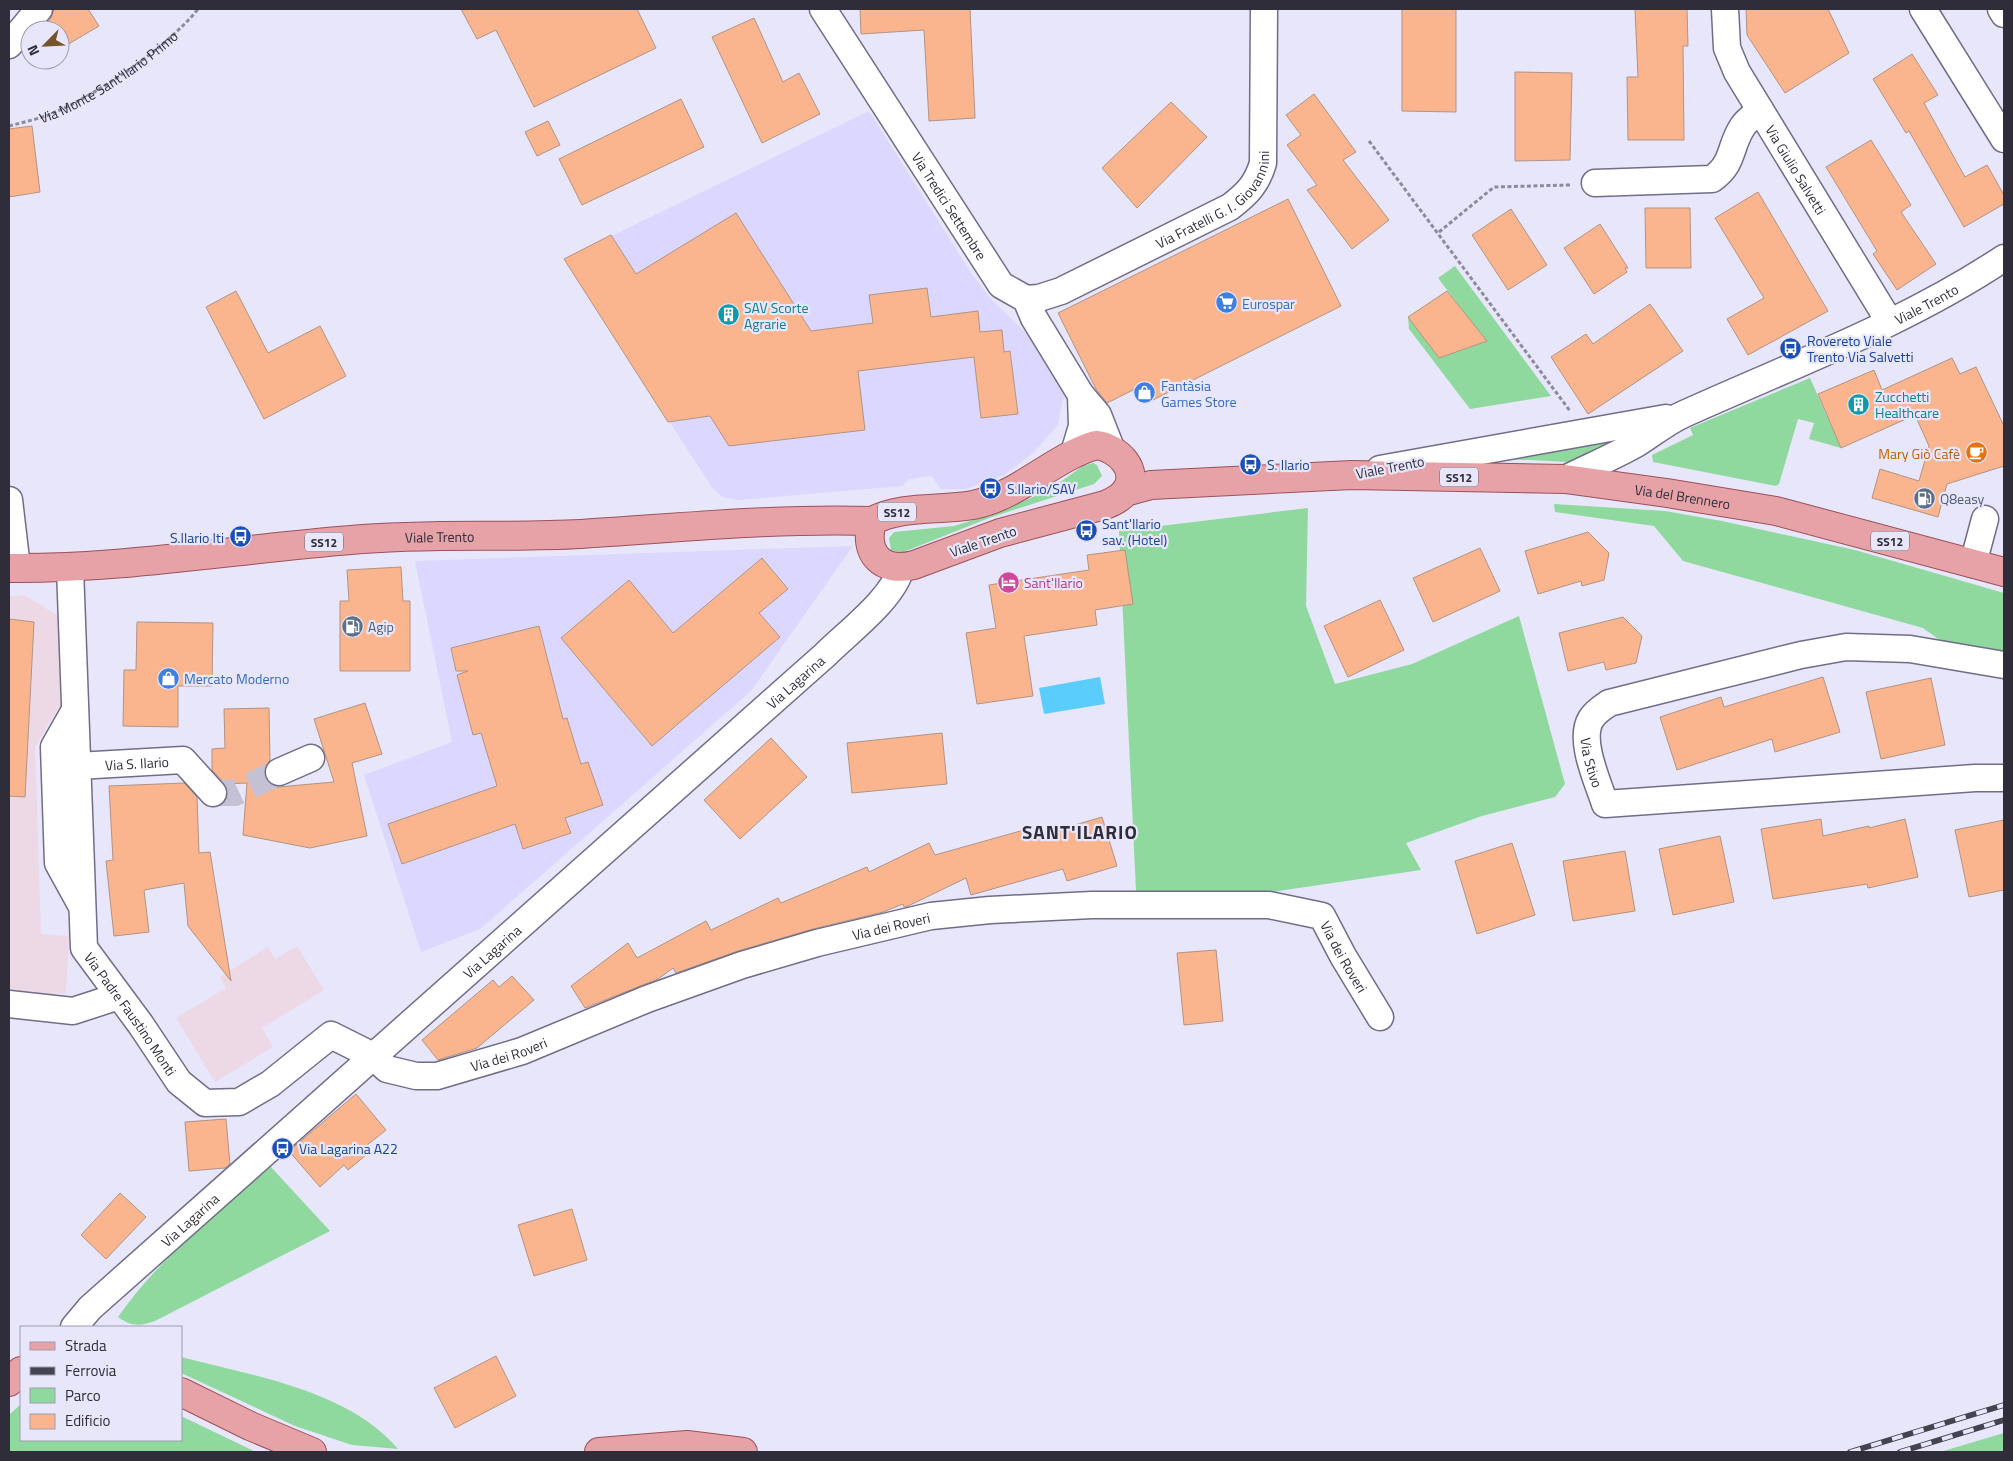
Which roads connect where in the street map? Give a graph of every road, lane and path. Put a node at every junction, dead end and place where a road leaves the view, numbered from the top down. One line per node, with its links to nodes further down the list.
1 (39, 9): 9 (street)
2 (198, 9): 11 (path, Via Monte Sant'Ilario Primo)
3 (823, 9): 17 (street, Via Tredici Settembre)
4 (1264, 9): 17 (street, Via Fratelli G. I. Giovannini)
5 (1725, 9): 10 (street, Via Giulio Salvetti)
6 (1923, 9): 12 (street)
7 (2001, 9): 8 (street)
8 (2004, 14)
9 (9, 45)
10 (1760, 110): 14 (street); 18 (street, Via Giulio Salvetti)
11 (9, 126)
12 (2004, 138)
13 (1369, 141): 15 (path)
14 (1587, 184): 15 (path)
15 (1439, 232): 21 (path)
16 (2004, 258): 18 (street, Viale Trento)
17 (1026, 299): 19 (street)
18 (1889, 321): 20 (street, Viale Trento)
19 (1081, 395): 22 (street); 23 (street)
20 (1682, 415): 21 (street, Viale Trento); 25 (street, Viale Trento)
21 (1587, 433): 24 (street, Viale Trento)
22 (1111, 448): 23 (main road, Viale Trento / SS12); 26 (main road)
23 (1074, 453): 29 (main road, Viale Trento / SS12)
24 (1352, 475): 25 (main road, Via del Brennero / SS12); 26 (main road, Viale Trento / SS12)
25 (1565, 479): 30 (main road, Via del Brennero / SS12)
26 (1125, 492): 33 (main road, Viale Trento / SS12)
27 (9, 500): 31 (street)
28 (1985, 519): 30 (street)
29 (872, 521): 32 (main road, Viale Trento / SS12); 33 (main road, SS12)
30 (1973, 564): 34 (main road, Via del Brennero / SS12)
31 (13, 568): 32 (main road, Viale Trento / SS12)
32 (70, 568): 36 (street, Via Padre Faustino Monti)
33 (901, 568): 46 (street, Via Lagarina)
34 (2004, 572)
35 (2004, 665): 40 (street, Via Stivo)
36 (75, 710): 38 (street, Via Padre Faustino Monti); 42 (street)
37 (311, 758): 39 (street)
38 (77, 766): 41 (street, Via S. Ilario); 42 (street, Via Padre Faustino Monti)
39 (279, 772)
40 (2004, 778)
41 (213, 793)
42 (82, 907): 43 (street, Via Padre Faustino Monti)
43 (119, 996): 44 (street); 46 (street, Via Padre Faustino Monti)
44 (9, 1004)
45 (1380, 1017): 46 (street, Via dei Roveri)
46 (373, 1056): 47 (street, Via Lagarina)
47 (75, 1326)
48 (20, 1372): 49 (main road)
49 (9, 1382)
50 (182, 1392): 51 (main road)
51 (312, 1452)
52 (599, 1452): 53 (main road)
53 (743, 1452)

